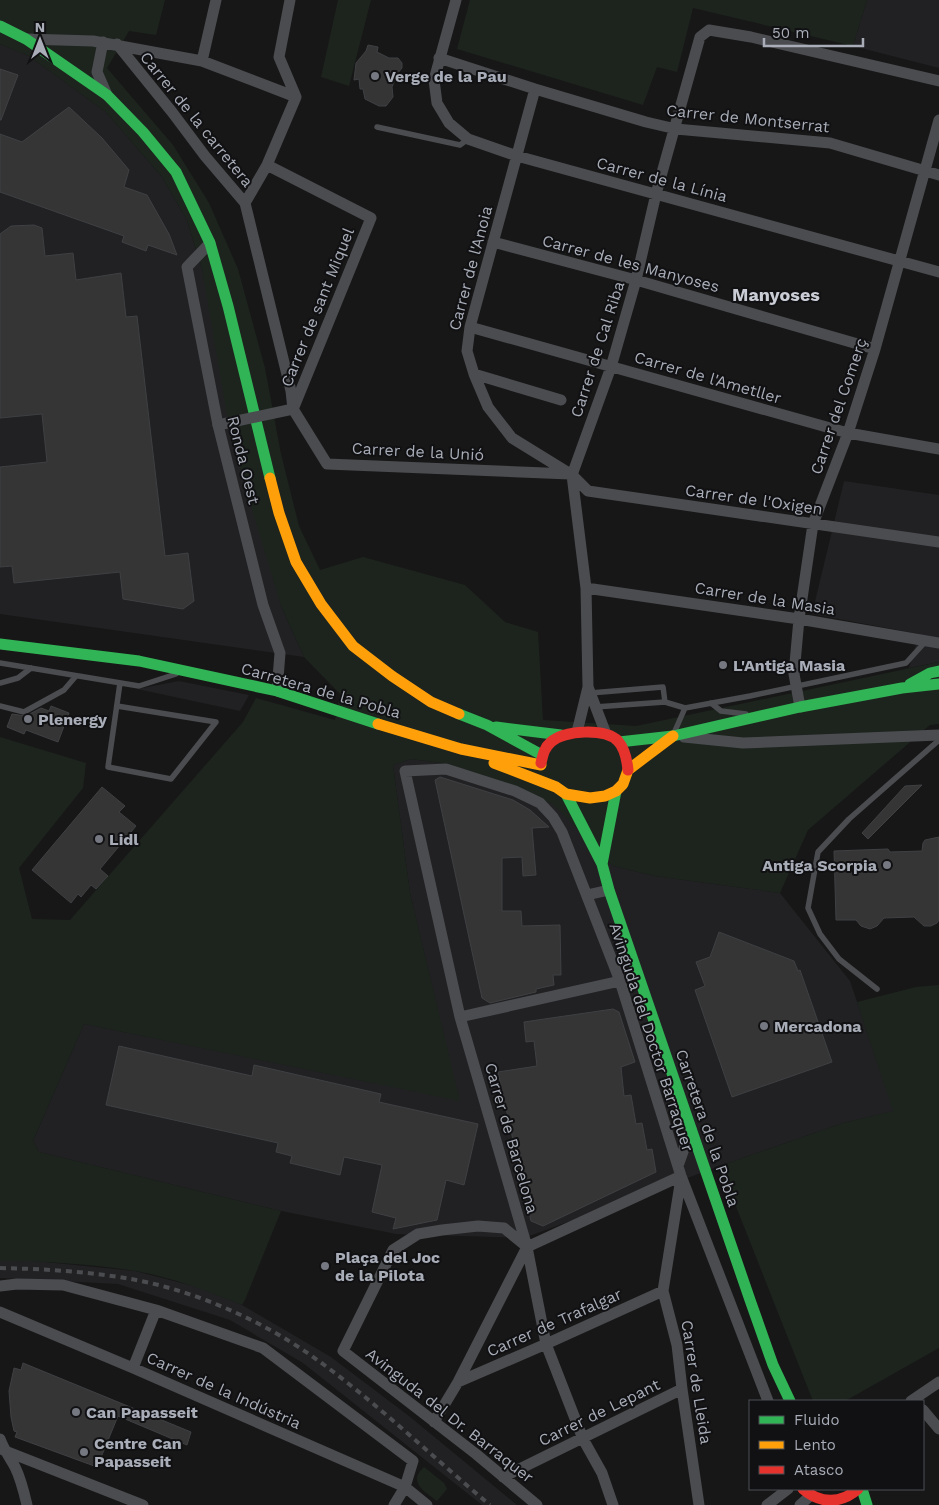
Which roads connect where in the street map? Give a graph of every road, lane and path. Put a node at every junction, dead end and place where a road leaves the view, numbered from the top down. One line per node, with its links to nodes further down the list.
1 (216, 0): 9 (street)
2 (290, 0): 13 (street)
3 (456, 0): 8 (street, Carrer de la Línia)
4 (2, 26): 5 (street)
5 (26, 39): 6 (street); 12 (street)
6 (103, 42): 7 (street); 12 (street)
7 (117, 44): 9 (street); 23 (street, Carrer de la carretera)
8 (439, 58): 11 (street, Carrer de Montserrat); 17 (street, Carrer de la Línia)
9 (202, 61): 13 (street)
10 (939, 81): 16 (street, Carrer de Cal Riba)
11 (535, 89): 16 (street, Carrer de Montserrat); 18 (street, Carrer de l'Anoia)
12 (107, 95): 25 (street)
13 (296, 97): 19 (street)
14 (939, 120): 20 (street, Carrer del Comerç)
15 (377, 127): 17 (lane)
16 (676, 129): 20 (street, Carrer de Montserrat); 22 (street, Carrer de Cal Riba)
17 (468, 139): 18 (street, Carrer de la Línia)
18 (517, 156): 22 (street, Carrer de la Línia); 24 (street, Carrer de l'Anoia)
19 (267, 165): 23 (street); 35 (street, Carrer de sant Miquel)
20 (925, 171): 21 (street, Carrer de Montserrat); 26 (street, Carrer del Comerç)
21 (939, 175)
22 (656, 194): 26 (street, Carrer de la Línia); 28 (street, Carrer de Cal Riba)
23 (244, 203): 33 (street, Carrer de la carretera)
24 (493, 242): 28 (street, Carrer de les Manyoses); 29 (street, Carrer de l'Anoia)
25 (210, 243): 36 (street, Ronda Oest); 67 (street)
26 (900, 261): 27 (street, Carrer de la Línia); 30 (street, Carrer del Comerç)
27 (939, 272)
28 (636, 280): 30 (street, Carrer de les Manyoses); 31 (street, Carrer de Cal Riba)
29 (470, 326): 31 (street, Carrer de l'Ametller); 32 (street, Carrer de l'Anoia)
30 (875, 349): 37 (street, Carrer del Comerç)
31 (611, 366): 37 (street, Carrer de l'Ametller); 39 (street, Carrer de Cal Riba)
32 (474, 374): 34 (street); 39 (street, Carrer de l'Anoia)
33 (291, 391): 35 (street, Carrer de la Unió)
34 (561, 400)
35 (293, 408): 36 (street, bridge); 39 (street, Carrer de la Unió)
36 (218, 425): 58 (street, Ronda Oest)
37 (848, 433): 38 (street, Carrer de l'Ametller); 40 (street, Carrer del Comerç)
38 (939, 449)
39 (572, 474): 40 (street, Carrer de l'Oxigen); 42 (street, Carrer de Cal Riba)
40 (813, 524): 41 (street, Carrer de l'Oxigen); 43 (street, Carrer del Comerç)
41 (939, 542)
42 (586, 588): 43 (street, Carrer de la Masia); 57 (street, Carrer de Cal Riba)
43 (799, 619): 44 (street, Carrer de la Masia); 55 (street, Carrer del Comerç)
44 (926, 641): 45 (street, Carrer de la Masia); 55 (lane)
45 (939, 643)
46 (0, 644): 49 (street, Carretera de la Pobla)
47 (0, 663): 48 (lane)
48 (31, 668): 51 (lane); 52 (lane)
49 (185, 671): 53 (lane); 58 (street, Carretera de la Pobla)
50 (939, 671): 56 (street)
51 (76, 676): 53 (lane); 61 (lane)
52 (0, 683)
53 (120, 683): 62 (lane)
54 (939, 684): 56 (street)
55 (796, 686): 60 (lane); 64 (street, Carrer del Comerç)
56 (902, 688): 64 (street)
57 (589, 690): 59 (lane); 63 (street, Carrer de Cal Riba); 68 (street, Carrer de Cal Riba)
58 (277, 691): 75 (street, Carretera de la Pobla)
59 (666, 702): 63 (lane); 65 (lane)
60 (711, 703): 65 (lane); 66 (lane)
61 (0, 706)
62 (116, 706): 62 (lane)
63 (595, 707): 69 (street, Carrer de Cal Riba)
64 (800, 707): 66 (street)
65 (685, 708): 72 (lane)
66 (758, 716): 72 (street)
67 (487, 725): 70 (street); 76 (street)
68 (577, 732): 69 (street); 70 (street)
69 (606, 734): 74 (street)
70 (561, 735): 76 (street)
71 (939, 735): 72 (street)
72 (672, 736): 74 (street); 77 (street)
73 (939, 740): 85 (lane)
74 (619, 742): 77 (street)
75 (461, 749): 76 (street, Carretera de la Pobla); 79 (street)
76 (542, 760): 79 (street)
77 (628, 770): 80 (street)
78 (405, 771): 83 (street, Avinguda del Doctor Barraquer); 86 (street, Carrer de Barcelona)
79 (561, 791): 80 (street); 81 (street, Carretera de la Pobla)
80 (616, 791): 81 (street, Carretera de la Pobla)
81 (602, 864): 82 (street, Carretera de la Pobla)
82 (609, 890): 83 (street); 87 (street, Carretera de la Pobla)
83 (587, 895): 84 (street, Avinguda del Doctor Barraquer)
84 (620, 981): 86 (street); 88 (street, Avinguda del Doctor Barraquer)
85 (877, 989)
86 (460, 1017): 89 (street, Carrer de Barcelona)
87 (691, 1129): 88 (street, Avinguda del Doctor Barraquer); 100 (street, Carretera de la Pobla)
88 (680, 1171): 89 (street); 91 (street, Carrer de Lleida); 99 (street, Avinguda del Doctor Barraquer)
89 (527, 1247): 94 (street, Carrer de Barcelona); 96 (street); 103 (street, Avinguda del Dr. Barraquer)
90 (0, 1286): 92 (street)
91 (663, 1291): 94 (street, Carrer de Trafalgar); 98 (street, Carrer de Lleida)
92 (156, 1310): 95 (street); 108 (street)
93 (1, 1313): 95 (street, Carrer de la Indústria)
94 (546, 1344): 96 (street, Carrer de Trafalgar); 105 (street, Carrer de Barcelona)
95 (133, 1368): 108 (street, Carrer de la Indústria)
96 (458, 1382): 103 (street)
97 (939, 1382): 101 (street)
98 (682, 1389): 105 (street, Carrer de Lepant); 120 (street, Carrer de Lleida)
99 (768, 1400)
100 (790, 1400)
101 (914, 1400)
102 (924, 1411): 104 (street)
103 (434, 1422): 107 (street, Avinguda del Dr. Barraquer)
104 (939, 1429)
105 (583, 1439): 107 (street, Carrer de Lepant); 119 (street, Carrer de Barcelona)
106 (2, 1445): 114 (street); 115 (street)
107 (503, 1477): 118 (street, Avinguda del Dr. Barraquer)
108 (405, 1487): 116 (street); 117 (street, Carrer de la Indústria)
109 (787, 1490): 121 (street)
110 (859, 1490): 113 (street)
111 (860, 1490): 124 (street)
112 (807, 1493): 113 (street); 122 (street)
113 (837, 1502): 123 (street)
114 (27, 1505)
115 (143, 1505)
116 (394, 1505)
117 (427, 1505)
118 (537, 1505)
119 (613, 1505)
120 (699, 1505)
121 (767, 1505)
122 (800, 1505)
123 (859, 1505)
124 (867, 1505)

